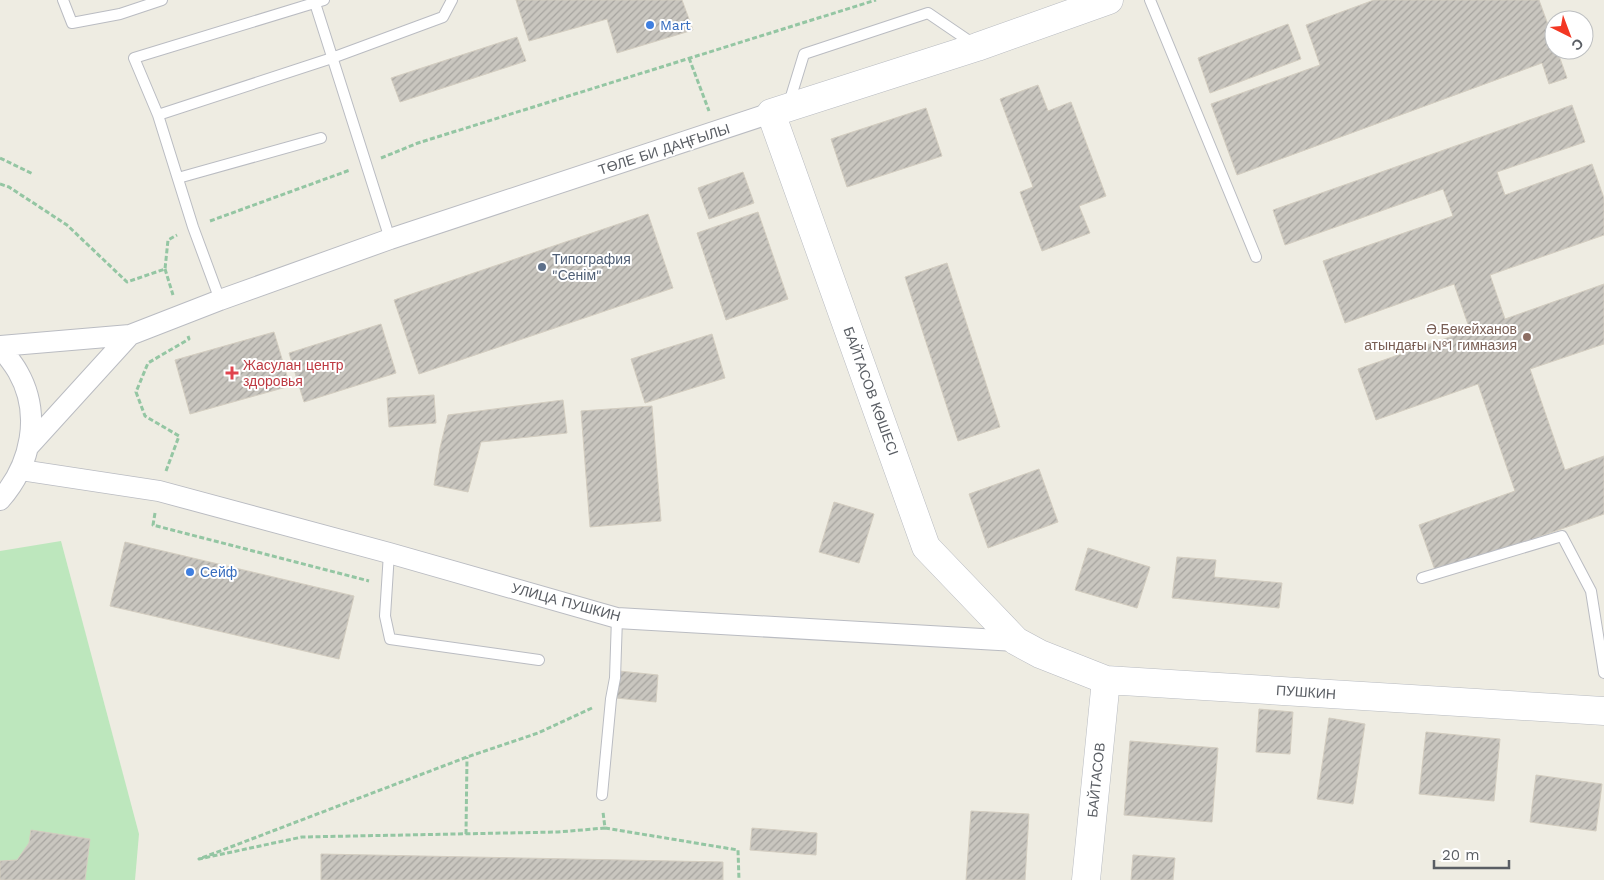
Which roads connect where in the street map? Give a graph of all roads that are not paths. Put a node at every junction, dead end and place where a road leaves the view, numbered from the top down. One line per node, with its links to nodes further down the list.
1 (63, 0): 2 (lane)
2 (162, 0)
3 (452, 0): 8 (lane)
4 (1109, 0): 7 (street, ТӨЛЕ БИ ДАҢҒЫЛЫ)
5 (1150, 0): 14 (lane)
6 (318, 1): 8 (lane); 10 (lane)
7 (977, 46): 9 (street, ТӨЛЕ БИ ДАҢҒЫЛЫ); 9 (lane)
8 (332, 58): 10 (lane); 13 (lane)
9 (780, 110): 13 (street, ТӨЛЕ БИ ДАҢҒЫЛЫ); 24 (street, БАЙТАСОВ КӨШЕСІ)
10 (158, 115): 12 (lane)
11 (321, 138): 12 (lane)
12 (178, 178): 15 (lane)
13 (390, 240): 15 (street, ТӨЛЕ БИ ДАҢҒЫЛЫ)
14 (1256, 257)
15 (220, 300): 16 (street, ТӨЛЕ БИ ДАҢҒЫЛЫ)
16 (130, 335): 17 (street); 18 (street)
17 (0, 346): 18 (street)
18 (29, 446): 19 (street)
19 (21, 470): 20 (street); 21 (street, УЛИЦА ПУШКИН)
20 (0, 500)
21 (389, 553): 23 (street, УЛИЦА ПУШКИН); 25 (lane)
22 (1422, 578): 26 (lane)
23 (618, 618): 24 (street, УЛИЦА ПУШКИН); 29 (lane)
24 (1016, 640): 27 (street, ПУШКИН)
25 (539, 660)
26 (1604, 673)
27 (1106, 680): 28 (street, ПУШКИН); 30 (street, БАЙТАСОВ)
28 (1604, 711)
29 (602, 794)
30 (1086, 880)

